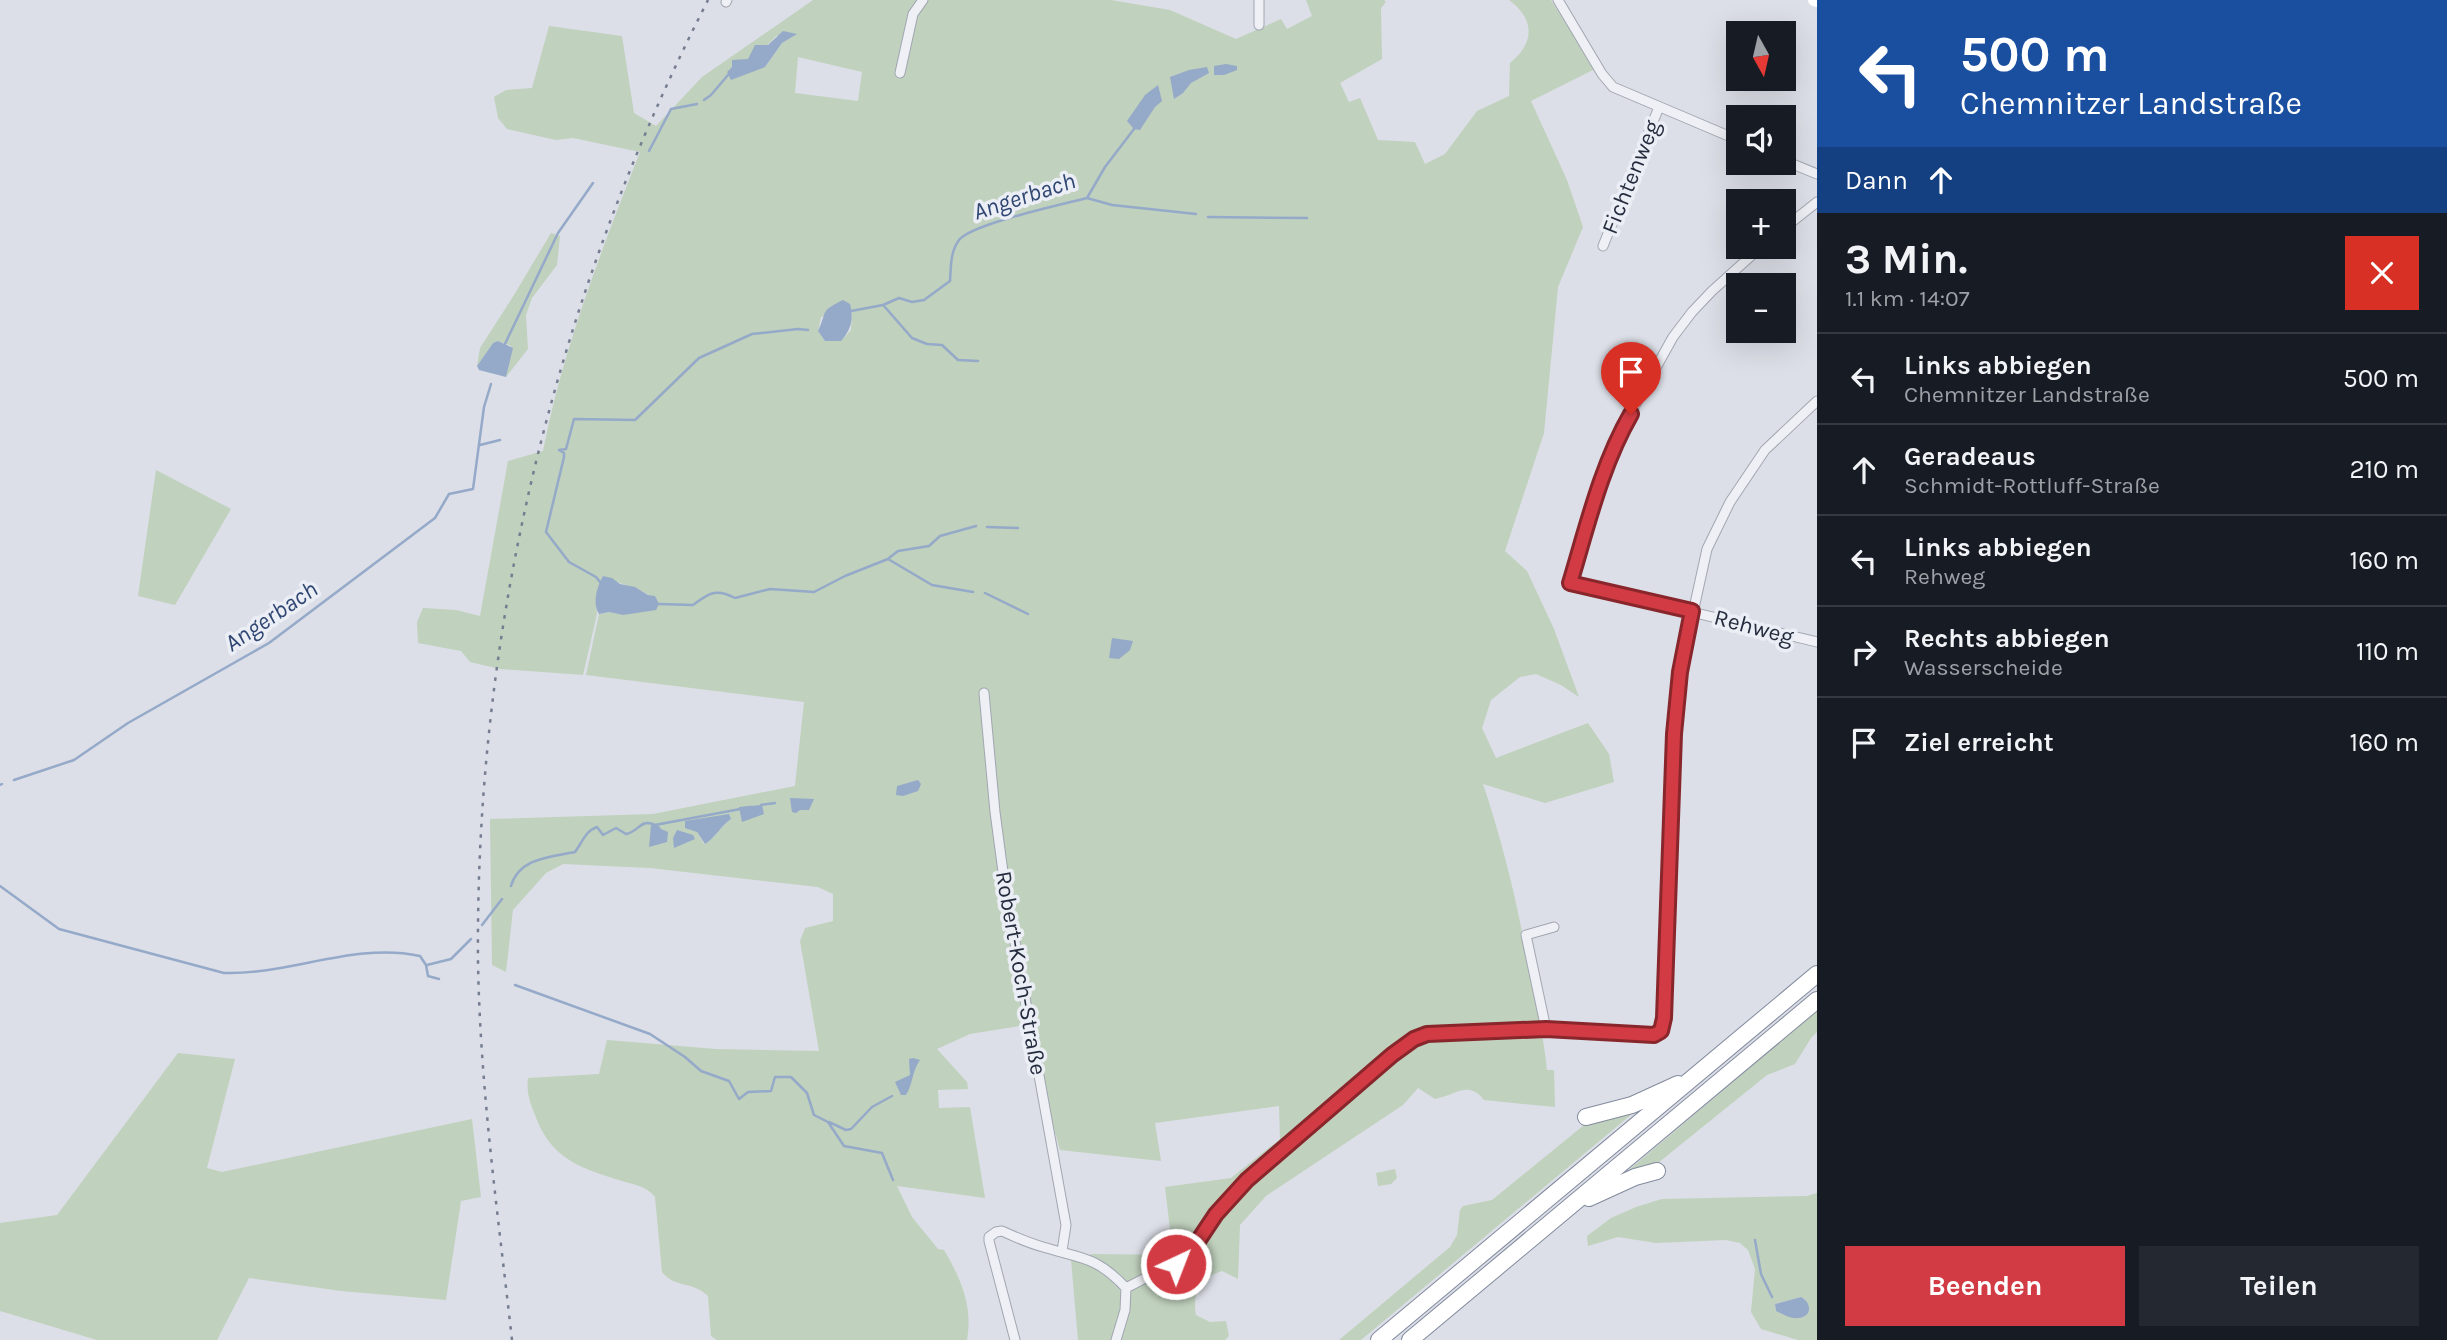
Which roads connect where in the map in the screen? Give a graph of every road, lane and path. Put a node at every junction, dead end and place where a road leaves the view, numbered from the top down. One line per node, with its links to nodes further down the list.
1 (923, 0): 5 (street)
2 (1259, 0): 4 (street)
3 (1558, 0): 6 (street)
4 (1259, 25)
5 (900, 73)
6 (1659, 107): 7 (street); 12 (street, Fichtenweg)
7 (1726, 136)
8 (1796, 165): 9 (street)
9 (1817, 174)
10 (1817, 202): 11 (street)
11 (1796, 219)
12 (1603, 246)
13 (1748, 259): 15 (street, Rehweg)
14 (1817, 401): 15 (street)
15 (1692, 611): 16 (street, Rehweg); 21 (street)
16 (1816, 642)
17 (984, 693): 26 (street, Robert-Koch-Straße)
18 (1554, 927): 21 (street)
19 (1817, 974): 22 (highway)
20 (1817, 1000): 25 (highway)
21 (1546, 1029): 27 (street)
22 (1693, 1077): 23 (highway); 30 (highway)
23 (1586, 1117)
24 (1657, 1171): 25 (highway)
25 (1573, 1203): 31 (highway)
26 (1062, 1251): 27 (street); 28 (street)
27 (1126, 1288): 29 (street)
28 (1015, 1340)
29 (1116, 1340)
30 (1379, 1340)
31 (1410, 1340)

